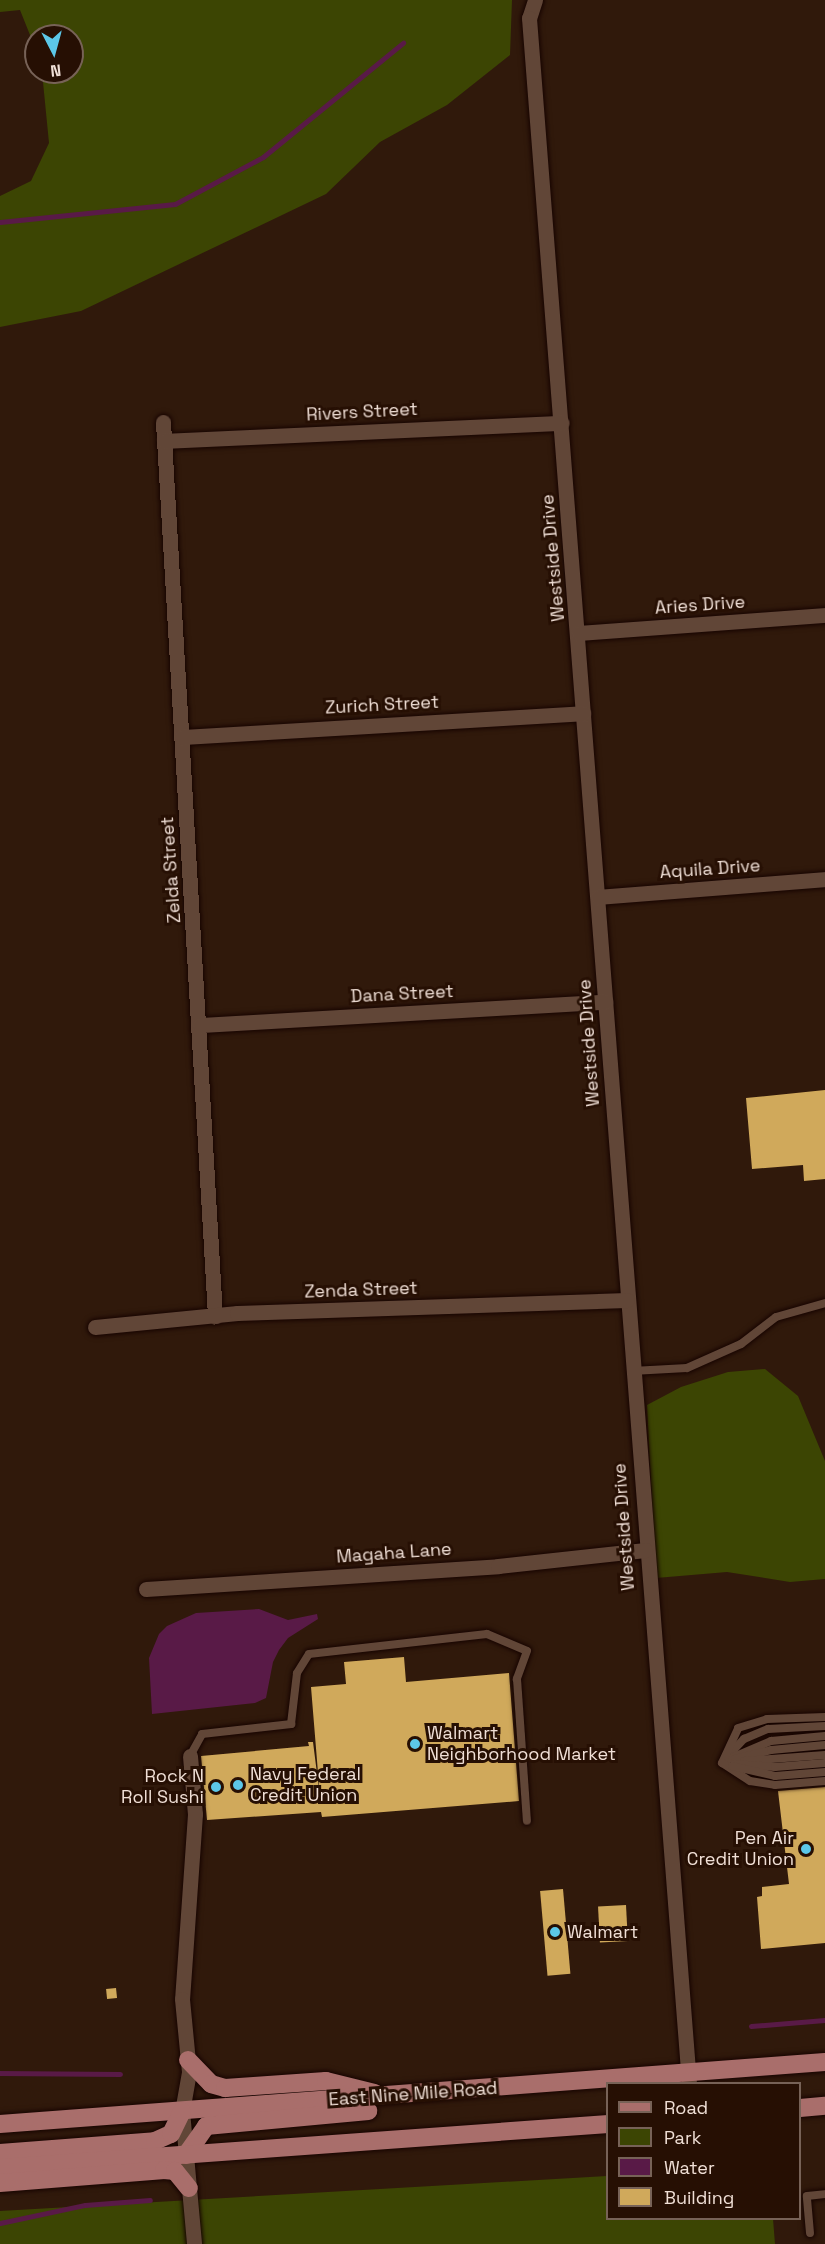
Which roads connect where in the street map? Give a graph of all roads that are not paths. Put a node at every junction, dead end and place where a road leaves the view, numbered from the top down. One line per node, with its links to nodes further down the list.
1 (535, 0): 3 (street, Westside Drive)
2 (163, 422): 4 (street, Zelda Street)
3 (562, 423): 4 (street, Rivers Street); 6 (street, Westside Drive)
4 (164, 441): 8 (street, Zelda Street)
5 (825, 615): 6 (street, Aries Drive)
6 (579, 633): 7 (street, Westside Drive)
7 (583, 713): 8 (street, Zurich Street); 10 (street, Westside Drive)
8 (182, 737): 12 (street, Zelda Street)
9 (825, 879): 10 (street, Aquila Drive)
10 (598, 897): 11 (street, Westside Drive)
11 (605, 1002): 12 (street, Dana Street); 13 (street, Westside Drive)
12 (200, 1025): 15 (street, Zelda Street)
13 (627, 1300): 15 (street, Zenda Street); 17 (street, Westside Drive)
14 (825, 1303): 17 (lane)
15 (215, 1316): 16 (street, Zenda Street)
16 (95, 1327)
17 (632, 1371): 18 (street, Westside Drive)
18 (645, 1550): 19 (street, Magaha Lane); 34 (street, Westside Drive)
19 (146, 1589)
20 (825, 1717): 26 (lane)
21 (825, 1726): 26 (lane)
22 (825, 1736): 26 (lane)
23 (825, 1745): 26 (lane)
24 (825, 1755): 26 (lane)
25 (190, 1756): 30 (lane); 31 (street)
26 (722, 1763): 27 (lane); 28 (lane); 29 (lane)
27 (825, 1764)
28 (825, 1772)
29 (825, 1782)
30 (527, 1821)
31 (188, 2060): 37 (main road); 40 (street)
32 (825, 2062): 34 (main road, East Nine Mile Road)
33 (636, 2078): 34 (main road, East Nine Mile Road); 35 (main road); 37 (main road, East Nine Mile Road)
34 (688, 2078)
35 (621, 2082)
36 (606, 2086): 44 (main road)
37 (391, 2097): 40 (main road, East Nine Mile Road)
38 (825, 2106): 39 (main road)
39 (801, 2108)
40 (182, 2111): 42 (main road, East Nine Mile Road); 43 (main road); 44 (street)
41 (606, 2124): 44 (main road)
42 (2, 2125)
43 (0, 2153)
44 (186, 2155): 45 (main road); 47 (street)
45 (0, 2168)
46 (0, 2183): 47 (main road)
47 (189, 2188): 50 (street)
48 (825, 2194): 49 (lane)
49 (810, 2233)
50 (194, 2244)

